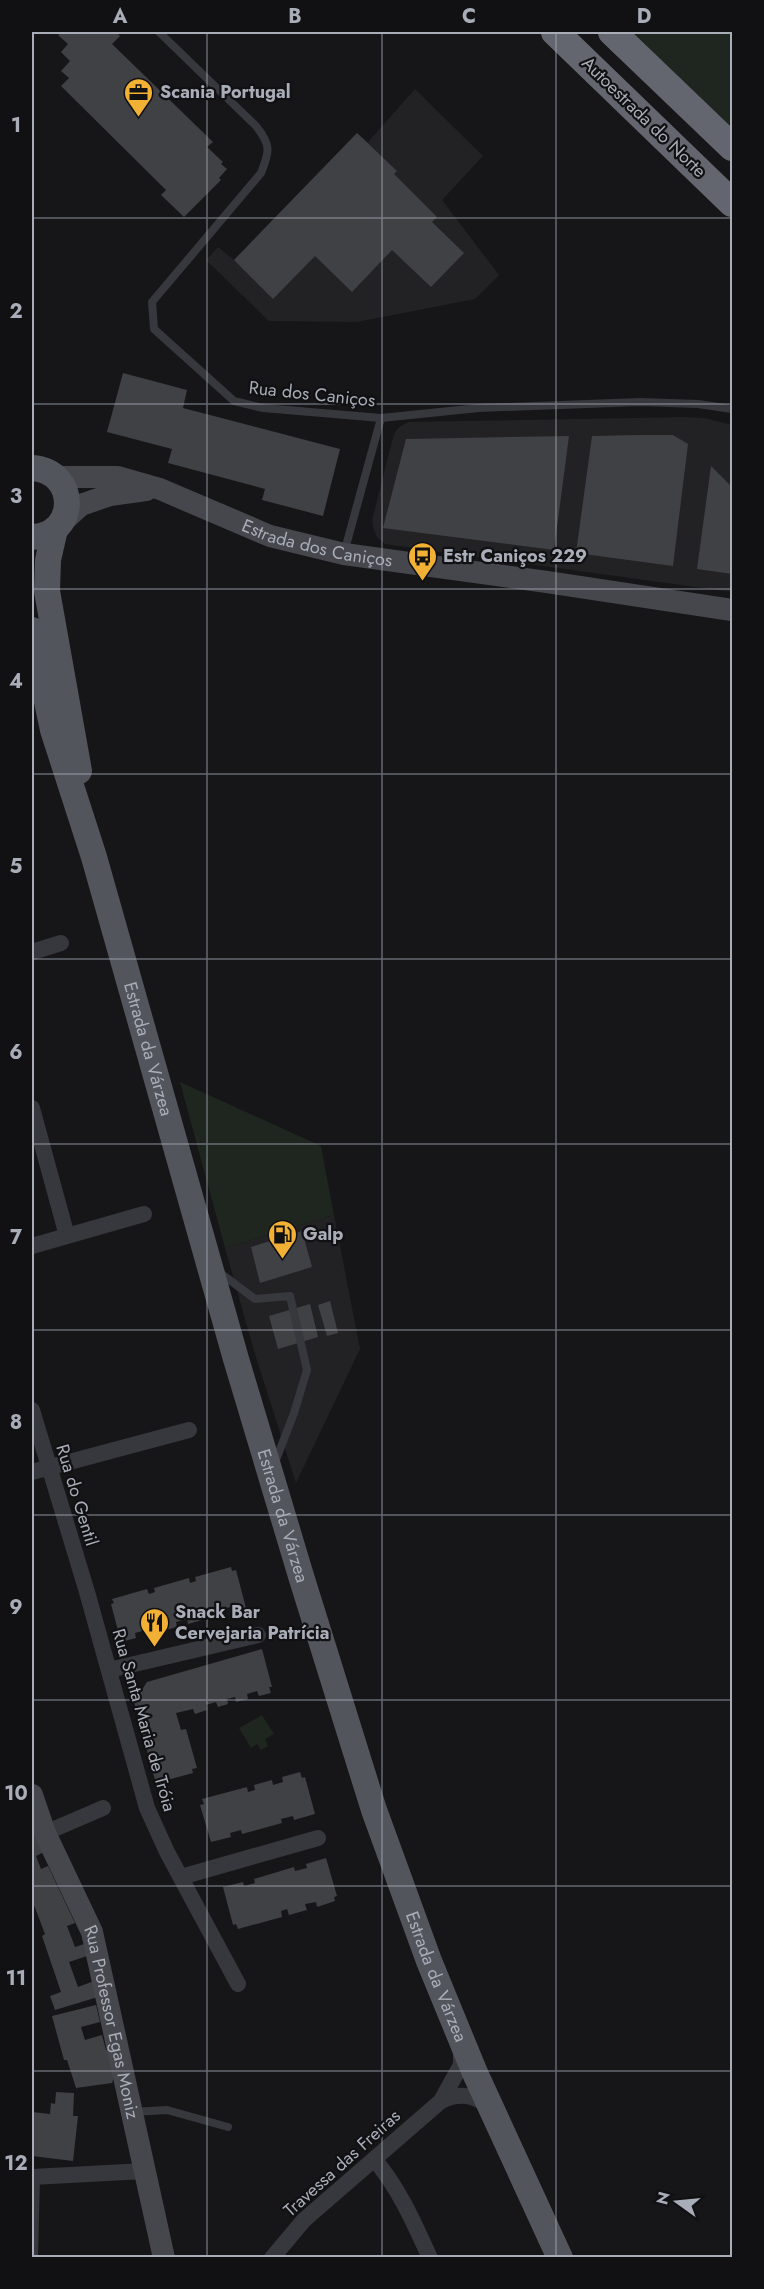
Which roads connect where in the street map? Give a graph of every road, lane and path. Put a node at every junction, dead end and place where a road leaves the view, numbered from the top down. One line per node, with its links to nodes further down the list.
1 (159, 32): 7 (lane, Rua dos Caniços)
2 (555, 32): 5 (highway, Autoestrada do Norte)
3 (612, 32): 4 (highway)
4 (732, 147)
5 (732, 202)
6 (732, 409): 7 (lane, Rua dos Caniços)
7 (381, 418): 12 (lane)
8 (32, 447): 9 (main road, Estrada da Várzea)
9 (45, 472): 10 (street, Estrada dos Caniços); 11 (main road, Estrada da Várzea)
10 (160, 489): 11 (street, Estrada dos Caniços); 12 (street, Estrada dos Caniços)
11 (49, 530): 17 (main road, Estrada da Várzea)
12 (344, 554): 13 (street, Estrada dos Caniços)
13 (732, 610)
14 (32, 630): 16 (main road, Estrada da Várzea)
15 (37, 699): 16 (lane)
16 (53, 730): 17 (main road, Estrada da Várzea)
17 (94, 857): 24 (main road, Estrada da Várzea)
18 (61, 943): 19 (street)
19 (32, 952)
20 (32, 1108): 22 (street)
21 (144, 1214): 22 (street)
22 (67, 1236): 23 (street)
23 (32, 1246)
24 (210, 1266): 29 (main road, Estrada da Várzea); 29 (lane)
25 (32, 1410): 27 (street, Rua do Gentil)
26 (189, 1430): 27 (street)
27 (49, 1467): 28 (street); 30 (street, Rua do Gentil)
28 (32, 1472)
29 (271, 1474): 39 (main road, Estrada da Várzea)
30 (87, 1592): 32 (street, Rua Santa Maria de Tróia)
31 (258, 1635): 32 (street)
32 (109, 1670): 37 (street, Rua Santa Maria de Tróia)
33 (32, 1795): 35 (street, Rua Professor Egas Moniz)
34 (103, 1808): 35 (street)
35 (45, 1833): 42 (street, Rua Professor Egas Moniz)
36 (318, 1838): 37 (street)
37 (181, 1878): 38 (street, Rua Santa Maria de Tróia)
38 (238, 1984)
39 (459, 2034): 40 (street, Travessa das Freiras); 41 (main road, Estrada da Várzea)
40 (441, 2101): 41 (street); 44 (street, Travessa das Freiras)
41 (491, 2107): 52 (main road, Estrada da Várzea)
42 (133, 2112): 43 (lane); 45 (street, Rua Professor Egas Moniz)
43 (228, 2127)
44 (374, 2159): 47 (street, Travessa das Freiras); 51 (street)
45 (145, 2171): 46 (street); 49 (street, Rua Professor Egas Moniz)
46 (34, 2177): 48 (lane)
47 (283, 2251): 50 (street, Travessa das Freiras)
48 (34, 2258)
49 (164, 2258)
50 (272, 2258)
51 (430, 2258)
52 (560, 2258)

